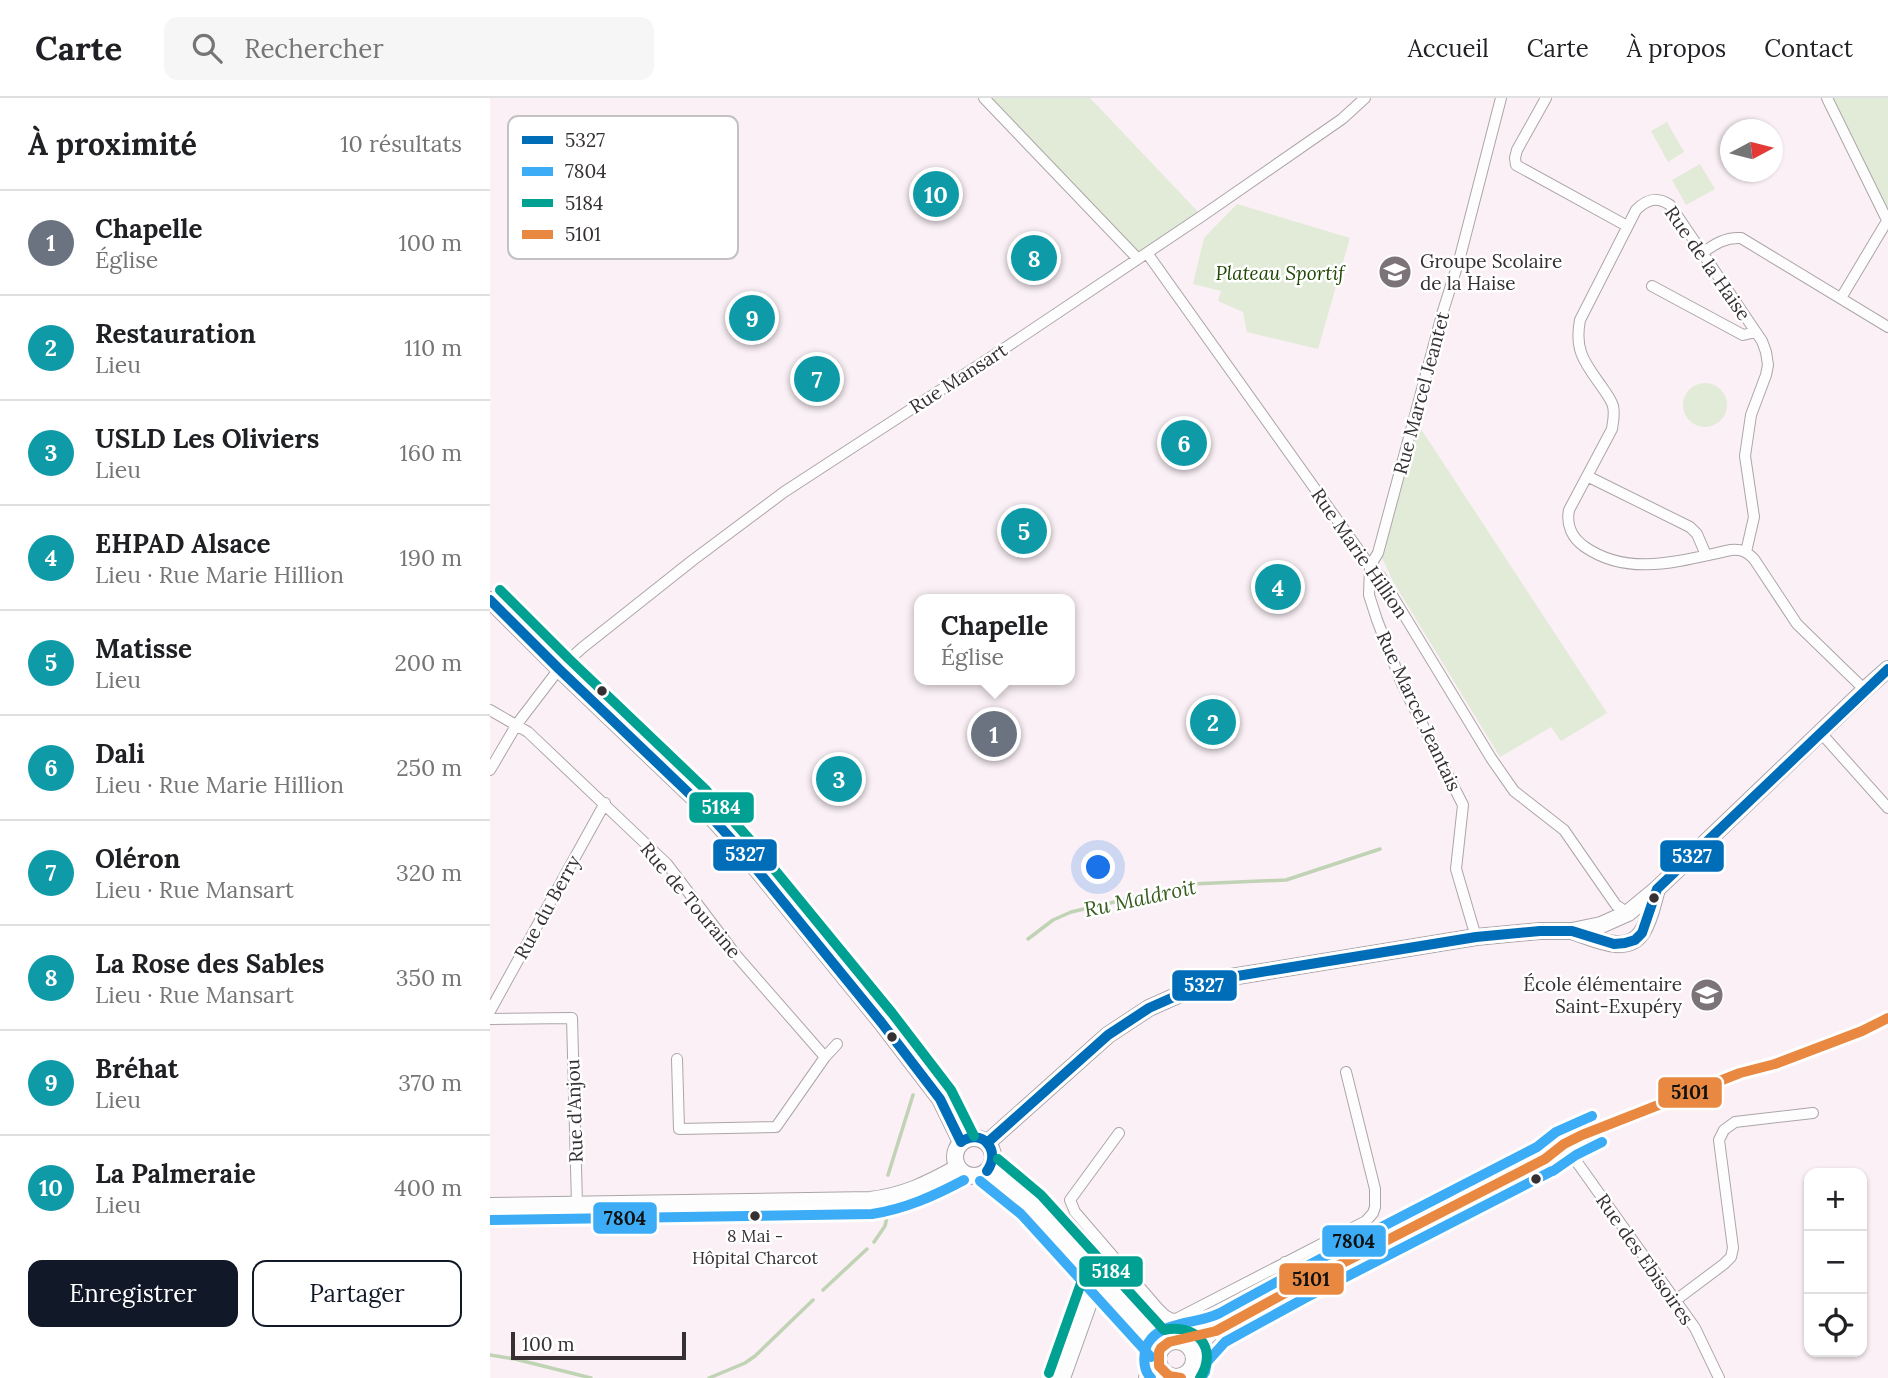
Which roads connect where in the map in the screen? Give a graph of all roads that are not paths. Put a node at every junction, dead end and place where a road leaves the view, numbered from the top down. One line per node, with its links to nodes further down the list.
1 (984, 98): 9 (street, Rue Marie Hillion)
2 (1365, 98): 9 (street, Rue Mansart)
3 (1501, 98): 17 (street, Rue Marcel Jeantet)
4 (1546, 98): 7 (street)
5 (1827, 98): 6 (street)
6 (1888, 222): 11 (street)
7 (1627, 226): 8 (street, Rue de la Haise); 14 (street, Rue de la Haise)
8 (1702, 253): 11 (street); 13 (street, Rue de la Haise)
9 (1143, 256): 17 (street, Rue Marie Hillion); 19 (street, Rue Mansart)
10 (1652, 286): 13 (street, Rue de la Haise)
11 (1841, 298): 12 (street)
12 (1888, 327)
13 (1756, 332): 15 (street, Rue de la Haise)
14 (1587, 476): 16 (street); 16 (street, Rue de la Haise)
15 (1746, 552): 16 (street, Rue de la Haise); 21 (street)
16 (1706, 555)
17 (1370, 566): 29 (street, Rue Marie Hillion); 32 (street, Rue Marcel Jeantais)
18 (490, 600): 19 (street)
19 (559, 669): 23 (street, Rue Mansart); 42 (street)
20 (1888, 669): 21 (street)
21 (1865, 690): 24 (street)
22 (490, 710): 23 (street, Rue de Touraine)
23 (517, 724): 25 (street, Rue Mansart); 26 (street, Rue de Touraine)
24 (1821, 733): 27 (street); 28 (street)
25 (490, 771)
26 (604, 803): 33 (street, Rue du Berry); 37 (street, Rue de Touraine)
27 (1888, 808)
28 (1657, 889): 29 (street); 30 (street)
29 (1628, 913): 30 (street); 31 (street)
30 (1648, 918): 31 (street)
31 (1602, 933): 32 (street)
32 (1476, 937): 43 (street)
33 (490, 1011)
34 (1888, 1018): 44 (street)
35 (490, 1019): 47 (street, Rue d'Anjou)
36 (836, 1044): 37 (street)
37 (825, 1057): 38 (street)
38 (677, 1059)
39 (1346, 1072): 49 (street)
40 (1813, 1113): 52 (street)
41 (1119, 1133): 49 (street)
42 (961, 1142): 43 (street); 45 (street)
43 (987, 1143): 46 (street)
44 (1564, 1144): 51 (street); 52 (street, Rue des Ebisoires)
45 (957, 1167): 46 (street); 47 (street)
46 (989, 1170): 50 (street)
47 (577, 1204): 48 (street)
48 (490, 1206)
49 (1286, 1262): 51 (street)
50 (1098, 1277): 55 (street); 56 (street)
51 (1298, 1286): 53 (street)
52 (1676, 1300): 57 (street, Rue des Ebisoires)
53 (1216, 1331): 54 (street); 55 (street)
54 (1178, 1341): 55 (street)
55 (1173, 1369)
56 (1062, 1378)
57 (1719, 1378)

